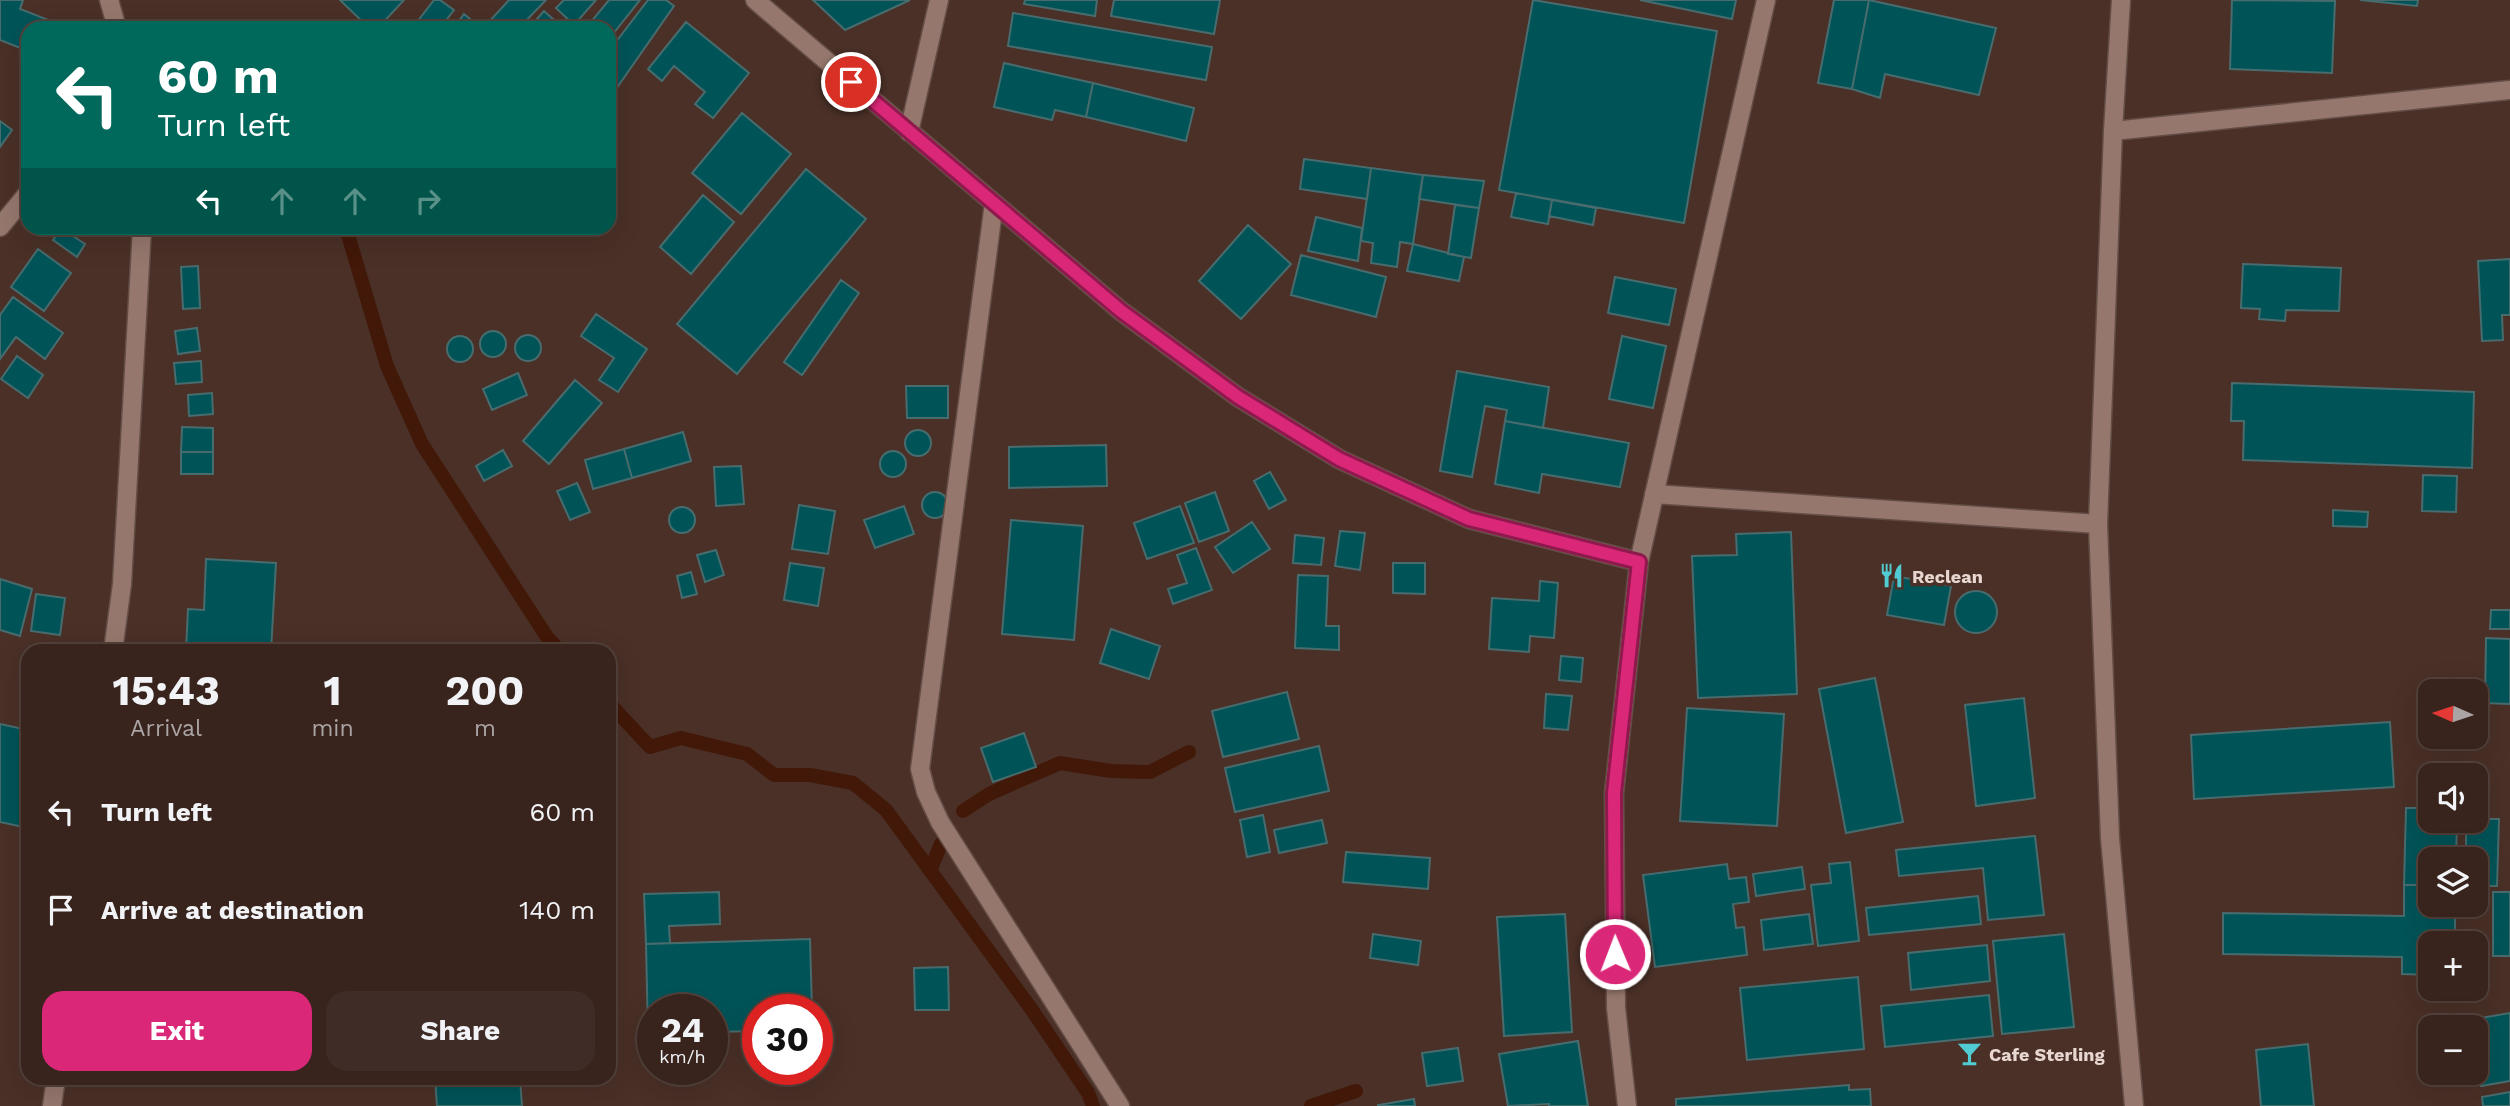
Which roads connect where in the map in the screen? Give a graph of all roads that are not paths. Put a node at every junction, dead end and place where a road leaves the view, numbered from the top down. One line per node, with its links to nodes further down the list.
1 (109, 0): 6 (street)
2 (755, 0): 9 (street)
3 (939, 0): 9 (street)
4 (1766, 0): 14 (street)
5 (2121, 0): 8 (street)
6 (115, 21)
7 (2510, 90): 8 (street)
8 (2113, 131): 15 (street)
9 (909, 132): 11 (street)
10 (21, 202): 12 (street)
11 (994, 203): 16 (street); 20 (street)
12 (0, 227)
13 (142, 235): 17 (street)
14 (1654, 494): 15 (street); 16 (street)
15 (2098, 524): 22 (street)
16 (1639, 562): 21 (street)
17 (114, 644)
18 (55, 1085): 19 (street)
19 (52, 1106)
20 (1120, 1106)
21 (1627, 1106)
22 (2134, 1106)

